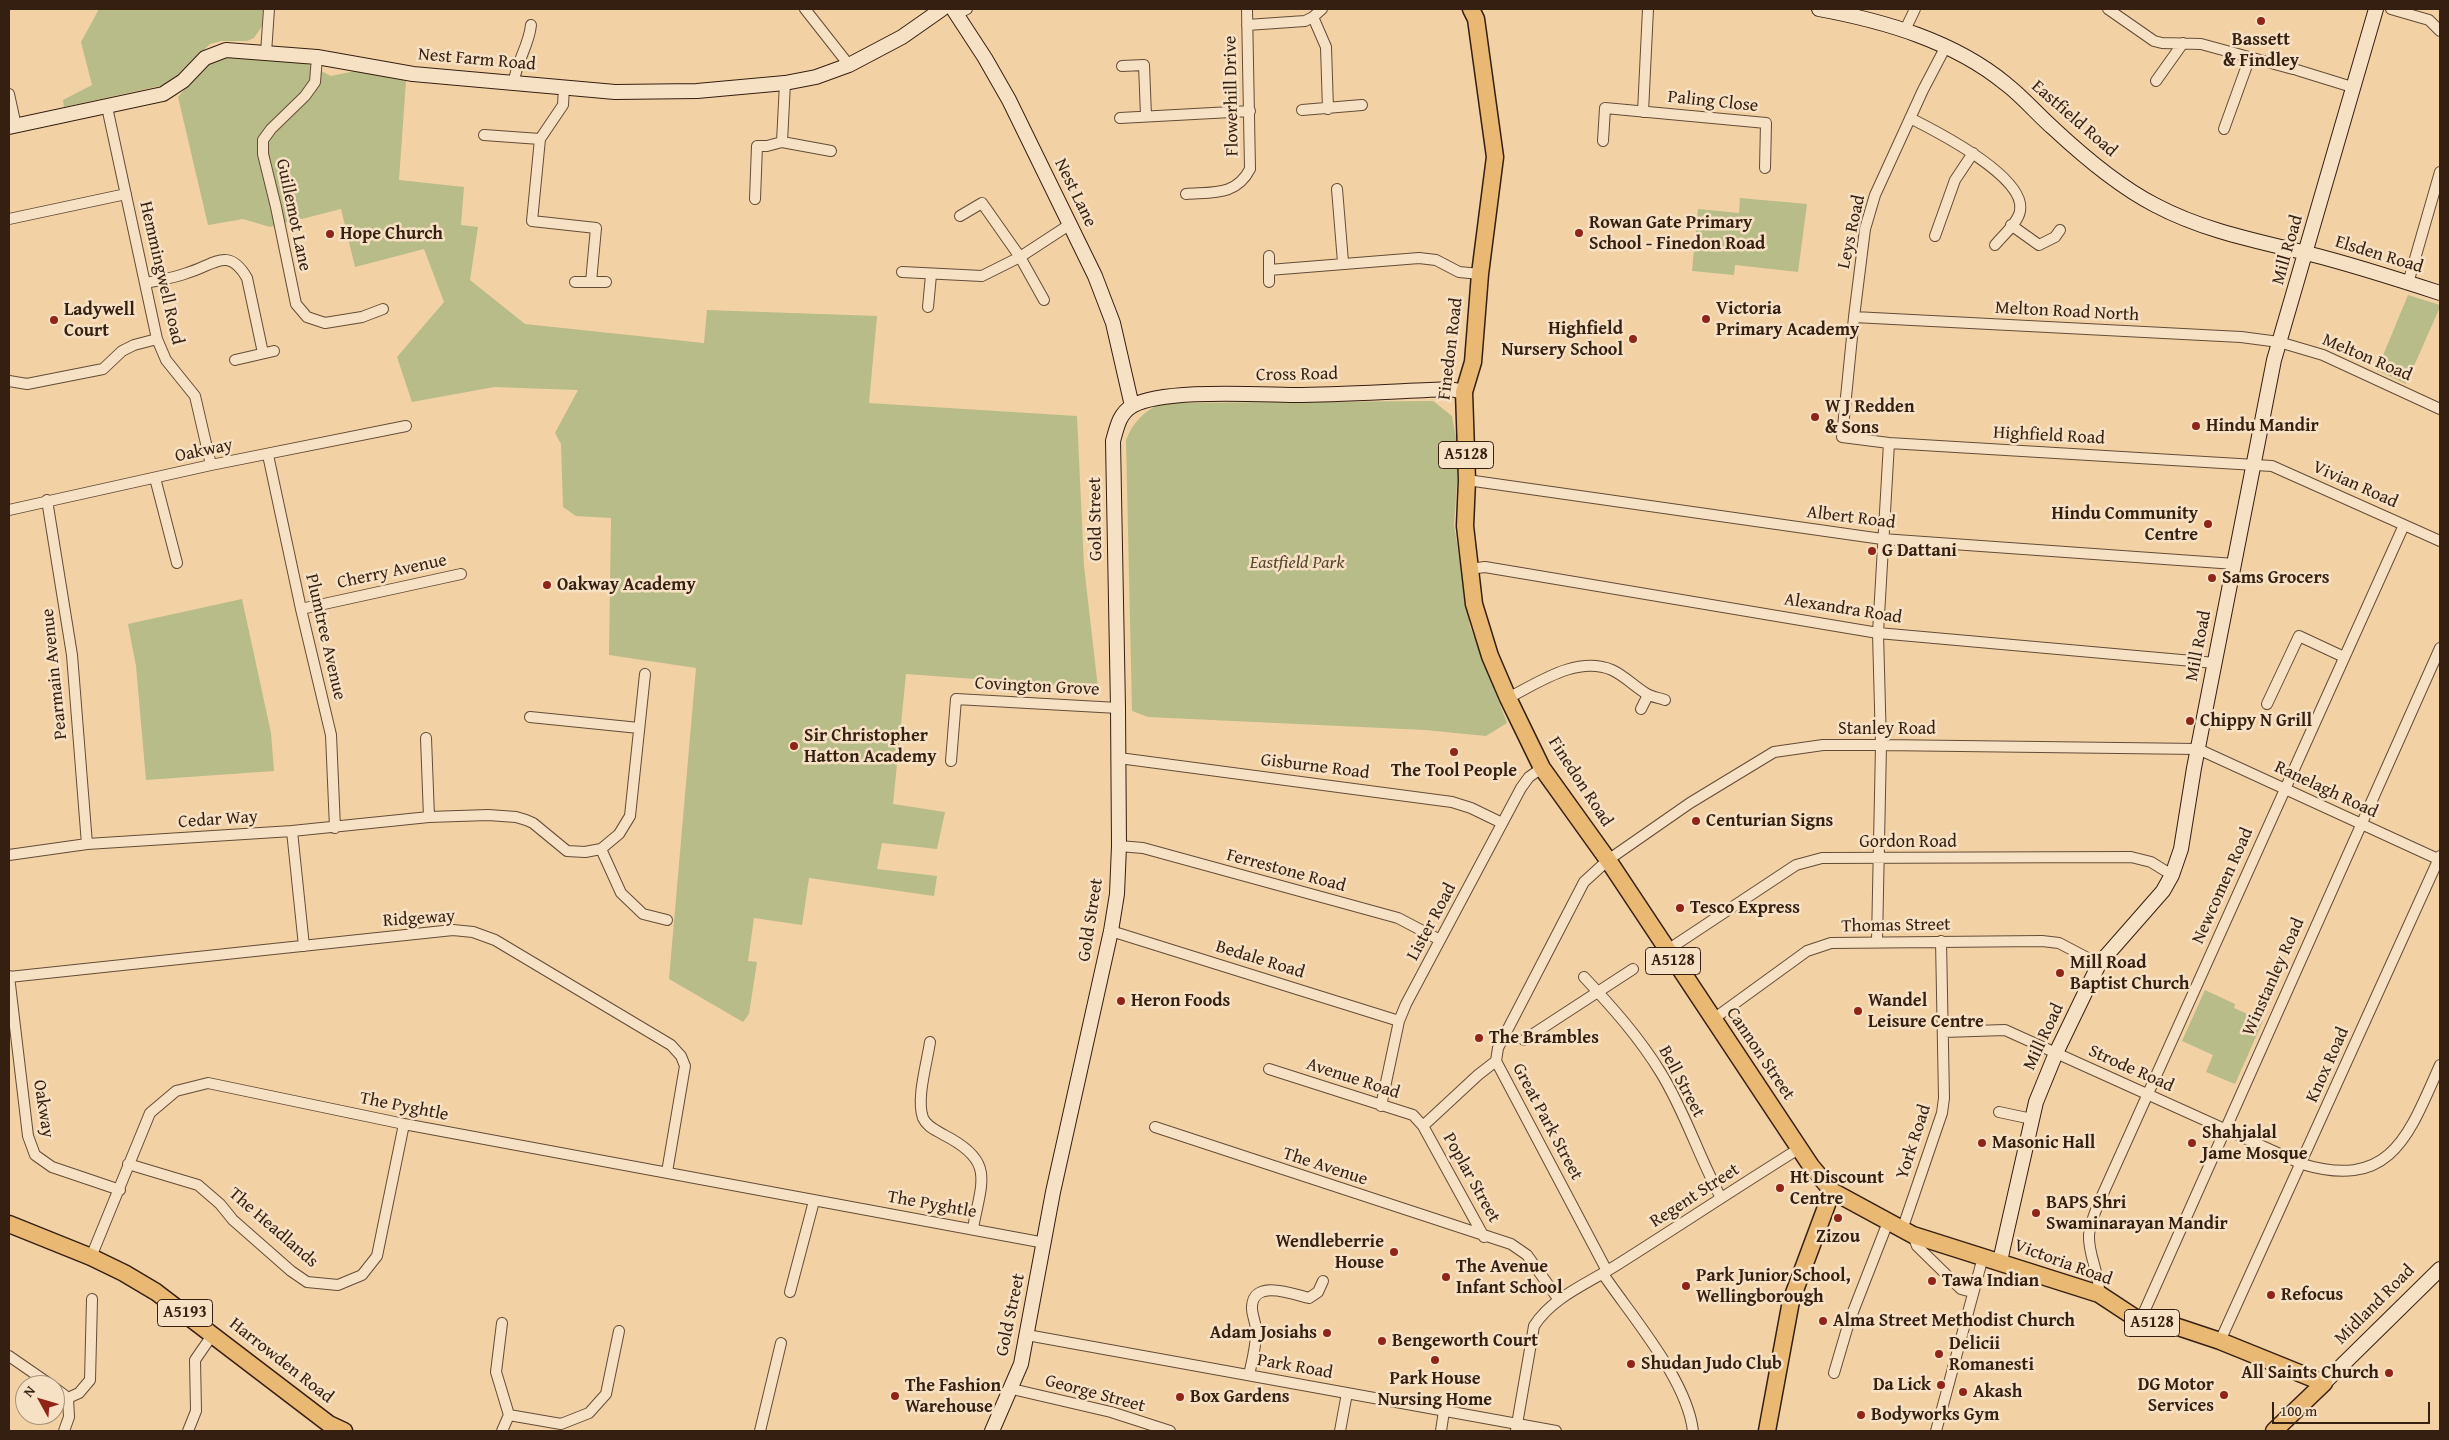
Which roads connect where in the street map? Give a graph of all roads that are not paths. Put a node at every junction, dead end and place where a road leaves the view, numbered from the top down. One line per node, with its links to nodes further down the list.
1 (269, 9): 21 (street)
2 (805, 9): 24 (street)
3 (942, 9): 24 (street, Nest Farm Road)
4 (1247, 9): 16 (street, Flowerhill Drive)
5 (1322, 9): 14 (street)
6 (1648, 9): 37 (street, Paling Close)
7 (1819, 9): 17 (street, Eastfield Road)
8 (1914, 9): 17 (street)
9 (2108, 9): 19 (street)
10 (2376, 9): 30 (street, Mill Road)
11 (2392, 9): 18 (street)
12 (959, 10): 57 (street, Nest Lane)
13 (1475, 12): 68 (main road, Finedon Road / A5128)
14 (1313, 18): 16 (street); 34 (street)
15 (530, 25): 26 (street)
16 (1247, 25): 36 (street, Flowerhill Drive)
17 (1904, 30): 20 (street, Eastfield Road)
18 (2440, 30)
19 (2183, 43): 23 (street); 27 (street)
20 (1945, 48): 40 (street, Leys Road); 62 (street, Eastfield Road)
21 (266, 52): 22 (street, Nest Farm Road); 33 (street, Nest Farm Road)
22 (317, 57): 26 (street, Nest Farm Road); 79 (street, Guillemot Lane)
23 (2250, 57): 30 (street); 42 (street)
24 (850, 65): 28 (street, Nest Farm Road)
25 (1122, 66): 38 (street)
26 (514, 81): 29 (street, Nest Farm Road)
27 (2156, 81)
28 (785, 84): 29 (street, Nest Farm Road); 46 (street)
29 (564, 87): 44 (street)
30 (2352, 87): 62 (street, Mill Road)
31 (9, 94): 41 (street)
32 (1362, 105): 34 (street)
33 (108, 107): 41 (street, Nest Farm Road); 52 (street, Hemmingwell Road)
34 (1328, 109): 35 (street)
35 (1302, 110)
36 (1250, 111): 38 (street); 53 (street, Flowerhill Drive)
37 (1643, 112): 45 (street, Paling Close); 49 (street, Paling Close)
38 (1146, 116): 39 (street)
39 (1120, 118)
40 (1910, 118): 48 (street); 80 (street, Leys Road)
41 (12, 126)
42 (2224, 129)
43 (484, 135): 44 (street)
44 (540, 139): 71 (street)
45 (1603, 141)
46 (782, 142): 47 (street); 54 (street)
47 (831, 151)
48 (1973, 154): 58 (street); 60 (street)
49 (1765, 168)
50 (2440, 172): 75 (street)
51 (1337, 189): 65 (street)
52 (126, 194): 56 (street); 74 (street, Hemmingwell Road)
53 (1186, 194)
54 (754, 198)
55 (960, 216): 64 (street)
56 (9, 219)
57 (1070, 225): 64 (street); 88 (street, Nest Lane)
58 (2011, 226): 59 (street); 61 (street)
59 (2060, 230)
60 (1935, 236)
61 (1995, 245)
62 (2307, 253): 75 (street, Elsden Road); 82 (street, Mill Road)
63 (1269, 256): 66 (street)
64 (1020, 257): 69 (street); 77 (street)
65 (1343, 262): 66 (street); 68 (street)
66 (1269, 270): 73 (street)
67 (902, 272): 69 (street)
68 (1480, 274): 87 (main road, Finedon Road / A5128)
69 (930, 275): 78 (street)
70 (575, 282): 71 (street)
71 (591, 282): 72 (street)
72 (606, 282)
73 (1269, 282)
74 (145, 283): 81 (street, Hemmingwell Road); 84 (street)
75 (2408, 283): 76 (street, Elsden Road)
76 (2440, 293)
77 (1044, 300)
78 (928, 307)
79 (383, 309)
80 (1854, 317): 82 (street, Melton Road North); 91 (street, Leys Road)
81 (157, 339): 86 (street); 95 (street, Hemmingwell Road)
82 (2279, 342): 89 (street, Melton Road); 94 (street, Mill Road)
83 (274, 351): 84 (street)
84 (263, 353): 85 (street)
85 (234, 360)
86 (9, 381)
87 (1464, 392): 88 (street, Cross Road); 97 (main road, Finedon Road / A5128)
88 (1132, 406): 117 (street, Gold Street)
89 (2440, 409)
90 (406, 426): 93 (street, Oakway)
91 (1842, 437): 92 (street, Highfield Road)
92 (1888, 443): 94 (street, Highfield Road); 101 (street)
93 (268, 454): 95 (street, Oakway); 107 (street, Plumtree Avenue)
94 (2255, 463): 100 (street, Vivian Road); 104 (street, Mill Road)
95 (211, 466): 96 (street, Oakway)
96 (155, 478): 98 (street, Oakway); 103 (street)
97 (1467, 480): 101 (street, Albert Road); 105 (main road, Finedon Road / A5128)
98 (47, 500): 99 (street, Oakway); 133 (street, Pearmain Avenue)
99 (9, 510)
100 (2404, 525): 102 (street, Vivian Road); 110 (street, Newcomen Road)
101 (1882, 539): 104 (street, Albert Road); 108 (street)
102 (2440, 541)
103 (177, 563)
104 (2235, 564): 111 (street, Mill Road)
105 (1469, 569): 108 (street, Alexandra Road); 114 (main road, Finedon Road / A5128)
106 (461, 574): 107 (street, Cherry Avenue)
107 (300, 609): 131 (street, Plumtree Avenue)
108 (1878, 633): 111 (street, Alexandra Road); 122 (street)
109 (2440, 648): 130 (street, Winstanley Road)
110 (2344, 657): 116 (street); 127 (street, Newcomen Road)
111 (2215, 663): 123 (street, Mill Road)
112 (645, 674): 120 (street)
113 (1648, 695): 114 (street); 115 (street); 118 (street)
114 (1508, 698): 126 (main road, Finedon Road / A5128)
115 (1665, 700)
116 (2267, 704)
117 (1118, 708): 124 (street, Gold Street); 125 (street, Covington Grove)
118 (1641, 709)
119 (530, 717): 120 (street)
120 (639, 728): 135 (street)
121 (426, 738): 128 (street)
122 (1881, 744): 123 (street, Stanley Road); 137 (street); 139 (street, Stanley Road)
123 (2198, 749): 127 (street, Ranelagh Road); 140 (street, Mill Road)
124 (1118, 758): 129 (street, Gisburne Road); 134 (street, Gold Street)
125 (951, 761)
126 (1542, 768): 129 (street, Lister Road); 139 (main road, Finedon Road / A5128)
127 (2285, 789): 130 (street, Ranelagh Road); 162 (street, Newcomen Road)
128 (429, 817): 131 (street, Cedar Way); 135 (street, Cedar Way)
129 (1502, 824): 143 (street, Lister Road)
130 (2361, 824): 138 (street, Ranelagh Road); 169 (street, Winstanley Road)
131 (335, 828): 132 (street, Cedar Way)
132 (292, 831): 133 (street, Cedar Way); 146 (street)
133 (87, 844): 136 (street, Cedar Way)
134 (1119, 846): 142 (street, Gold Street); 143 (street, Ferrestone Road)
135 (601, 849): 141 (street)
136 (9, 855)
137 (1877, 858): 140 (street, Gordon Road); 144 (street); 147 (street, Gordon Road)
138 (2440, 859): 172 (street, Knox Road)
139 (1608, 860): 147 (main road, Cannon Street / A5128); 159 (street, Great Park Street)
140 (2172, 875): 148 (street, Mill Road)
141 (667, 920)
142 (1111, 931): 154 (street, Bedale Road); 182 (street, Gold Street)
143 (1440, 940): 154 (street, Lister Road)
144 (1876, 941): 145 (street, Thomas Street); 153 (street, Thomas Street)
145 (1941, 941): 148 (street, Thomas Street); 155 (street, York Road)
146 (304, 946): 151 (street, Ridgeway); 173 (street, Ridgeway)
147 (1666, 951): 153 (main road, Cannon Street / A5128)
148 (2099, 964): 158 (street, Mill Road)
149 (1633, 969): 152 (street)
150 (1584, 976): 152 (street, Bell Street)
151 (9, 977): 174 (street, Oakway)
152 (1598, 992): 156 (street); 176 (street, Bell Street)
153 (1712, 1020): 170 (main road, Cannon Street / A5128)
154 (1399, 1021): 163 (street, Lister Road)
155 (1943, 1032): 158 (street, Strode Road); 180 (street, York Road)
156 (1524, 1040)
157 (930, 1042): 179 (street)
158 (2056, 1053): 162 (street, Strode Road); 165 (street, Mill Road)
159 (1496, 1061): 167 (street); 187 (street, Great Park Street)
160 (2440, 1065): 172 (street, Strode Road)
161 (1269, 1069): 163 (street, Avenue Road)
162 (2148, 1094): 169 (street, Strode Road); 191 (street, Newcomen Road)
163 (1381, 1106): 167 (street, Avenue Road)
164 (1999, 1112): 165 (street)
165 (2032, 1119): 185 (street, Mill Road)
166 (404, 1124): 171 (street, The Pyghtle); 171 (street, The Headlands); 173 (street, The Pyghtle)
167 (1423, 1126): 181 (street, Poplar Street)
168 (1155, 1127): 181 (street, The Avenue)
169 (2224, 1129): 172 (street, Strode Road); 194 (street, Winstanley Road)
170 (1800, 1148): 175 (main road, Cannon Street / A5128); 176 (street, Regent Street)
171 (128, 1164): 174 (street, The Pyghtle)
172 (2302, 1164): 199 (street, Knox Road)
173 (667, 1172): 177 (street, The Pyghtle)
174 (120, 1190): 183 (street, The Pyghtle)
175 (1832, 1191): 180 (main road, Cannon Street / A5128); 224 (main road)
176 (1721, 1198): 187 (street, Regent Street)
177 (814, 1201): 179 (street, The Pyghtle); 189 (street)
178 (9, 1224): 183 (main road, Harrowden Road / A5193)
179 (974, 1228): 182 (street, The Pyghtle)
180 (1901, 1229): 184 (main road, Cannon Street / A5128); 190 (street, Cannon Street); 202 (street, York Road)
181 (1484, 1237): 193 (street, Poplar Street)
182 (1044, 1243): 198 (street, Gold Street)
183 (91, 1257): 197 (main road, Harrowden Road / A5193)
184 (1983, 1257): 185 (main road, Victoria Road / A5128); 190 (street)
185 (2000, 1261): 191 (main road, Victoria Road / A5128)
186 (2440, 1269): 205 (street, Midland Road)
187 (1605, 1273): 193 (street, Regent Street); 223 (street, Great Park Street)
188 (1323, 1281): 204 (street)
189 (790, 1292)
190 (1972, 1292): 225 (street)
191 (2099, 1294): 194 (main road, Victoria Road / A5128)
192 (92, 1298): 209 (street)
193 (1559, 1300): 212 (street, Regent Street)
194 (2140, 1321): 199 (main road, Victoria Road / A5128)
195 (502, 1323): 211 (street)
196 (618, 1332): 211 (street)
197 (213, 1334): 214 (street); 215 (main road, Harrowden Road / A5193)
198 (1027, 1335): 204 (street, Park Road); 206 (street, Gold Street)
199 (2220, 1341): 205 (main road, Victoria Road / A5128)
200 (781, 1343): 217 (street)
201 (9, 1356): 203 (street)
202 (1834, 1373)
203 (37, 1375)
204 (1248, 1375): 207 (street, Park Road)
205 (2324, 1383): 226 (main road, Midland Road)
206 (1012, 1389): 218 (street, Gold Street); 219 (street, George Street)
207 (1347, 1393): 210 (street, Park Road); 220 (street)
208 (65, 1396): 209 (street)
209 (68, 1398): 213 (street)
210 (1444, 1411): 212 (street, Park Road); 221 (street)
211 (509, 1415): 216 (street)
212 (1516, 1428): 222 (street, Park Road)
213 (64, 1431)
214 (188, 1431)
215 (344, 1431)
216 (502, 1431)
217 (760, 1431)
218 (992, 1431)
219 (1170, 1431)
220 (1340, 1431)
221 (1441, 1431)
222 (1556, 1431)
223 (1694, 1431)
224 (1767, 1431)
225 (1936, 1431)
226 (2274, 1431)

